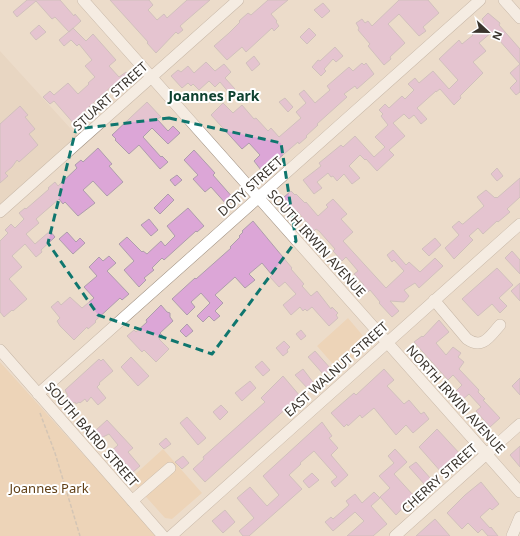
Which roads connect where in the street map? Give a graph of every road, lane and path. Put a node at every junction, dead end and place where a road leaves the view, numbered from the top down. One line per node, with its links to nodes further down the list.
1 (83, 0): 6 (street, SOUTH IRWIN AVENUE)
2 (238, 0): 6 (street, STUART STREET)
3 (480, 0): 7 (street, DOTY STREET)
4 (504, 0): 5 (street)
5 (520, 18)
6 (151, 77): 7 (street, SOUTH IRWIN AVENUE); 8 (street, STUART STREET)
7 (258, 198): 12 (street, SOUTH IRWIN AVENUE); 14 (street, DOTY STREET)
8 (0, 212)
9 (520, 224): 10 (street, EAST WALNUT STREET)
10 (434, 300): 11 (street); 12 (street, EAST WALNUT STREET)
11 (500, 325)
12 (387, 342): 17 (street, NORTH IRWIN AVENUE); 24 (street, EAST WALNUT STREET)
13 (0, 350): 14 (street, SOUTH BAIRD STREET)
14 (38, 394): 20 (street, SOUTH BAIRD STREET)
15 (40, 413): 22 (path)
16 (520, 424): 17 (street, CHERRY STREET)
17 (486, 454): 19 (street, NORTH IRWIN AVENUE); 25 (street, CHERRY STREET)
18 (170, 468): 20 (street)
19 (520, 492)
20 (132, 501): 23 (street, SOUTH BAIRD STREET)
21 (520, 517): 26 (street)
22 (80, 536)
23 (163, 536)
24 (171, 536)
25 (395, 536)
26 (512, 536)

